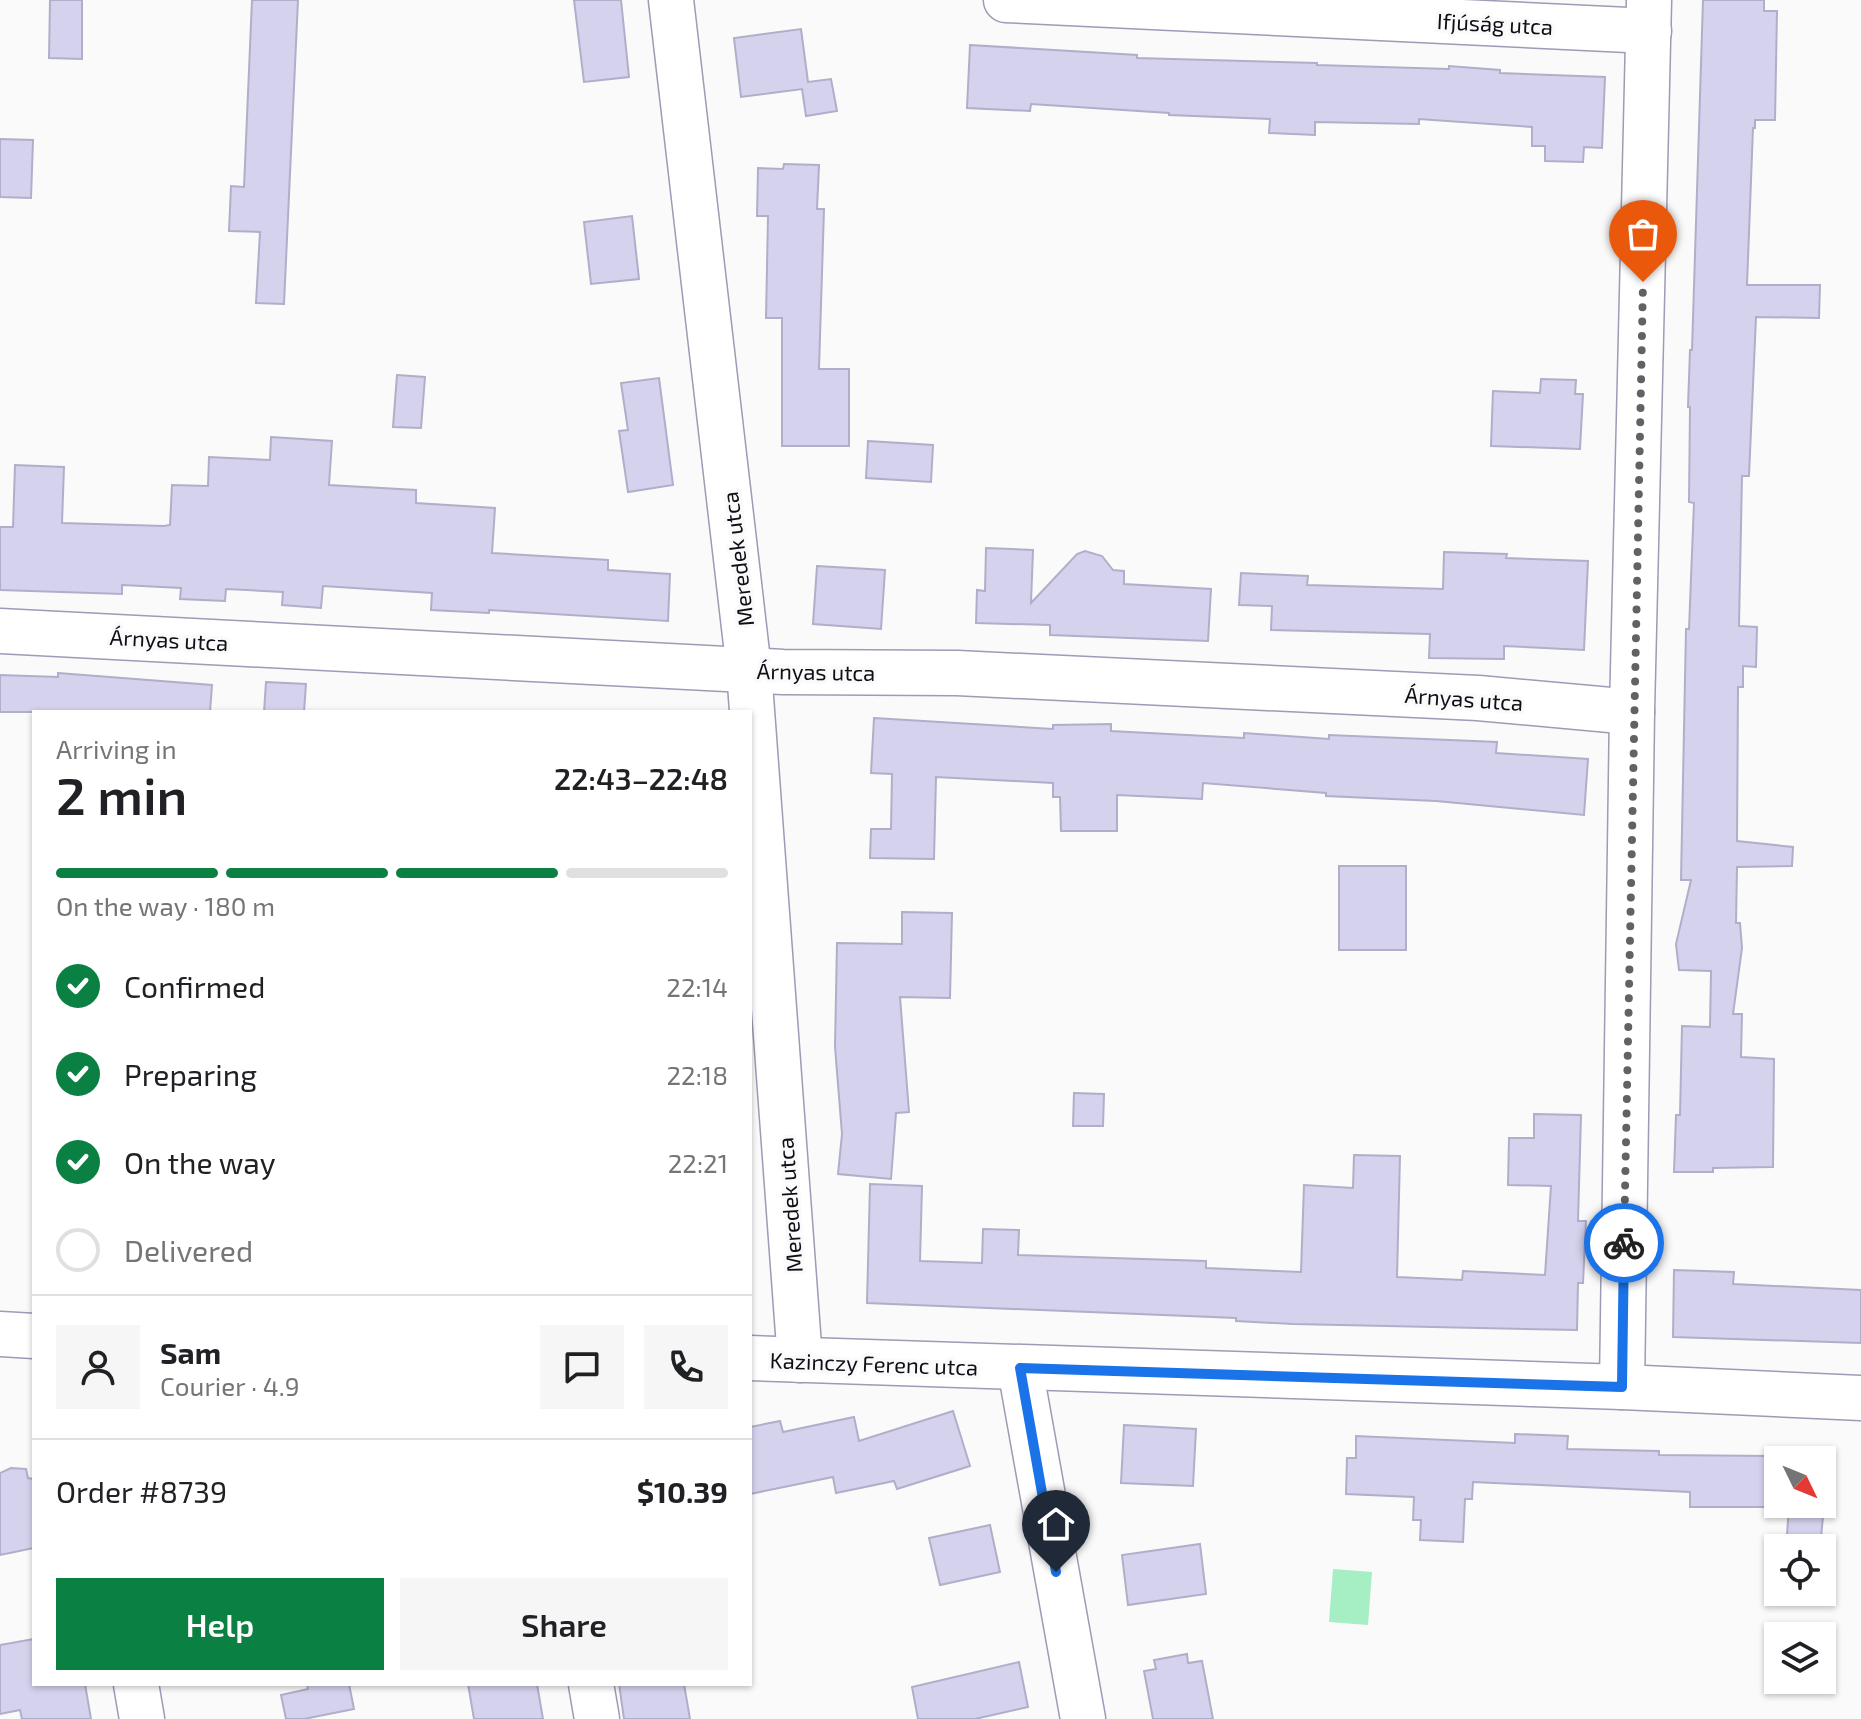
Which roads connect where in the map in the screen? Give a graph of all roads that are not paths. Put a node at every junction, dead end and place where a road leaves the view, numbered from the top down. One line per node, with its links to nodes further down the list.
1 (671, 0): 5 (street, Meredek utca)
2 (1006, 0): 3 (street, Ifjúság utca)
3 (1649, 16): 8 (street)
4 (0, 631): 5 (street, Árnyas utca)
5 (749, 670): 6 (street, Meredek utca); 8 (street, Árnyas utca)
6 (752, 710)
7 (752, 711): 12 (street, Meredek utca)
8 (1632, 712): 14 (street)
9 (0, 1334): 10 (street)
10 (32, 1336)
11 (752, 1358): 12 (street, Kazinczy Ferenc utca)
12 (800, 1360): 13 (street, Kazinczy Ferenc utca)
13 (1020, 1368): 14 (street, Kazinczy Ferenc utca); 20 (street)
14 (1622, 1387): 15 (street, Kazinczy Ferenc utca)
15 (1861, 1398)
16 (136, 1686): 18 (street)
17 (591, 1686): 19 (street)
18 (142, 1719)
19 (597, 1719)
20 (1083, 1719)

